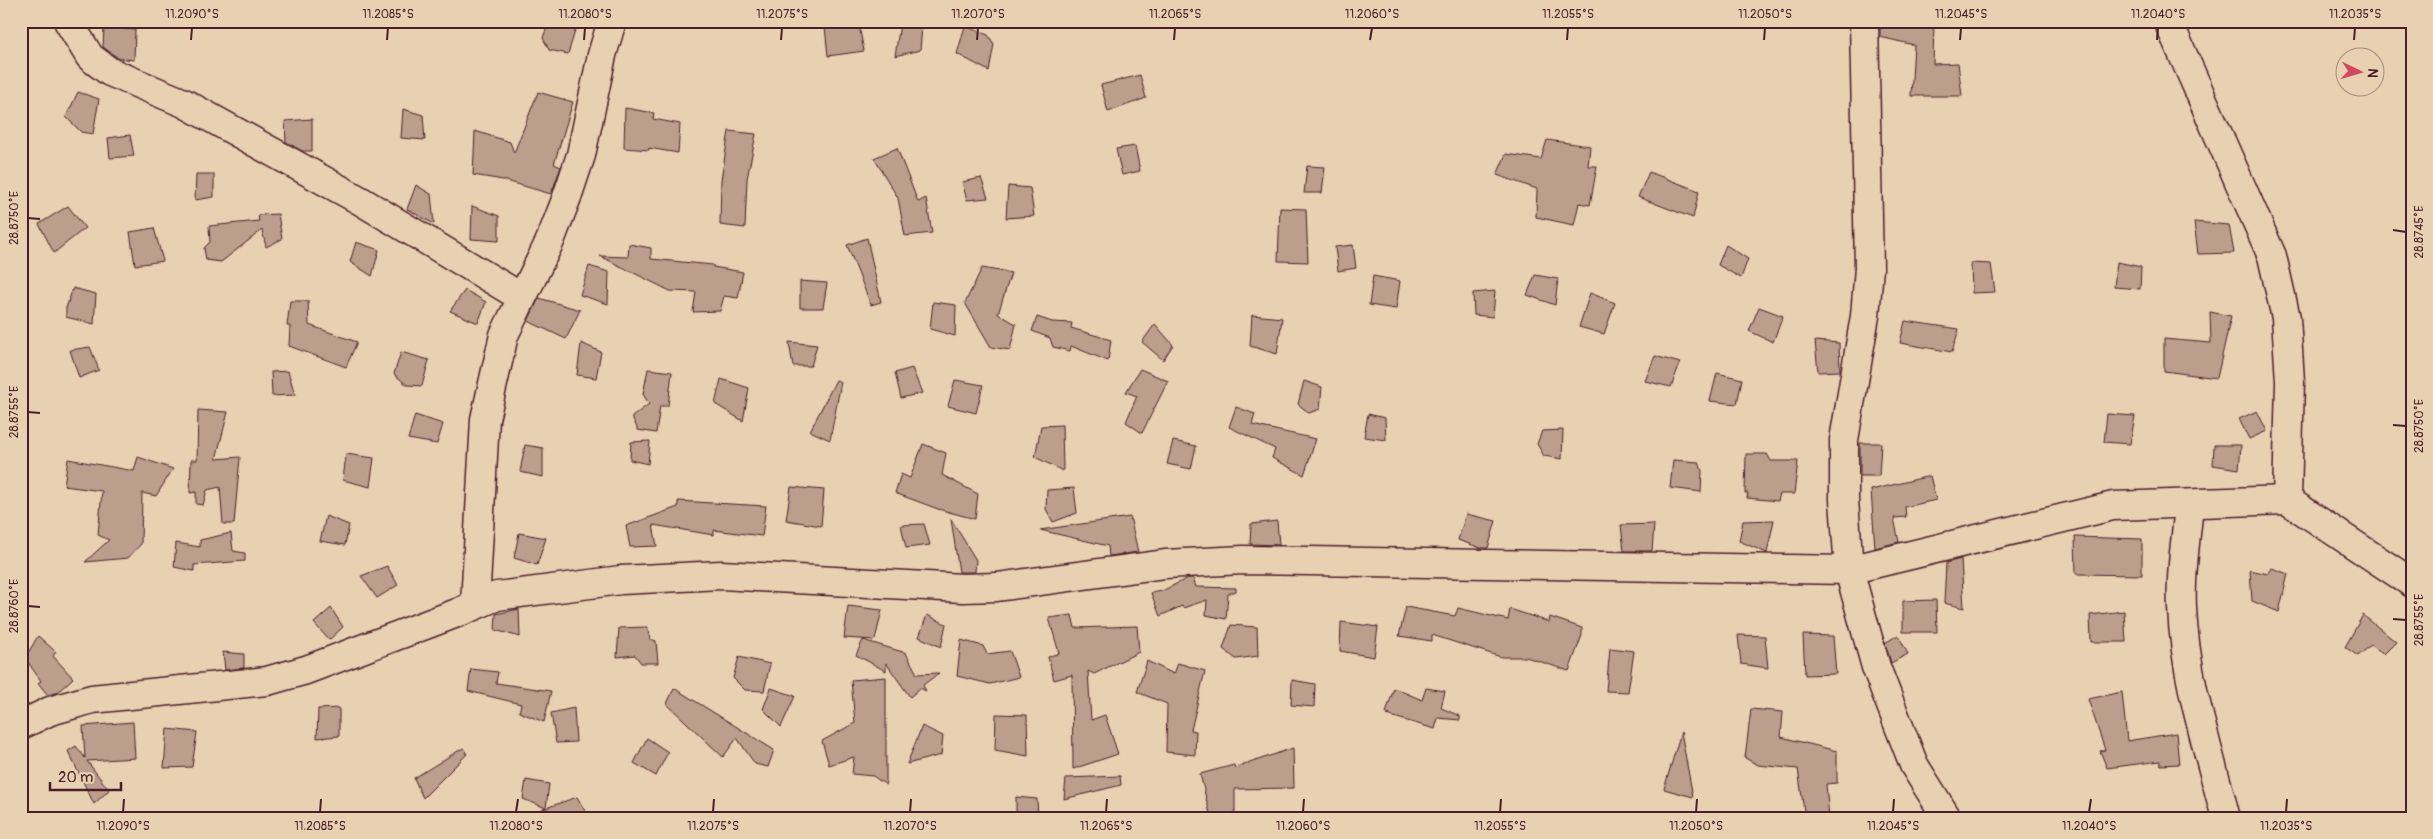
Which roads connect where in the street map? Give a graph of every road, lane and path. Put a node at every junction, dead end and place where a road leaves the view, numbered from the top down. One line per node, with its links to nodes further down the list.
1 (68, 21): 5 (street)
2 (612, 21): 5 (street)
3 (1864, 21): 8 (street)
4 (2168, 21): 6 (street)
5 (521, 297): 10 (street)
6 (2287, 500): 7 (street); 9 (street)
7 (2189, 505): 8 (street); 13 (street)
8 (1849, 570): 10 (street); 12 (street)
9 (2412, 583)
10 (475, 605): 11 (street)
11 (21, 725)
12 (1947, 818)
13 (2226, 818)

